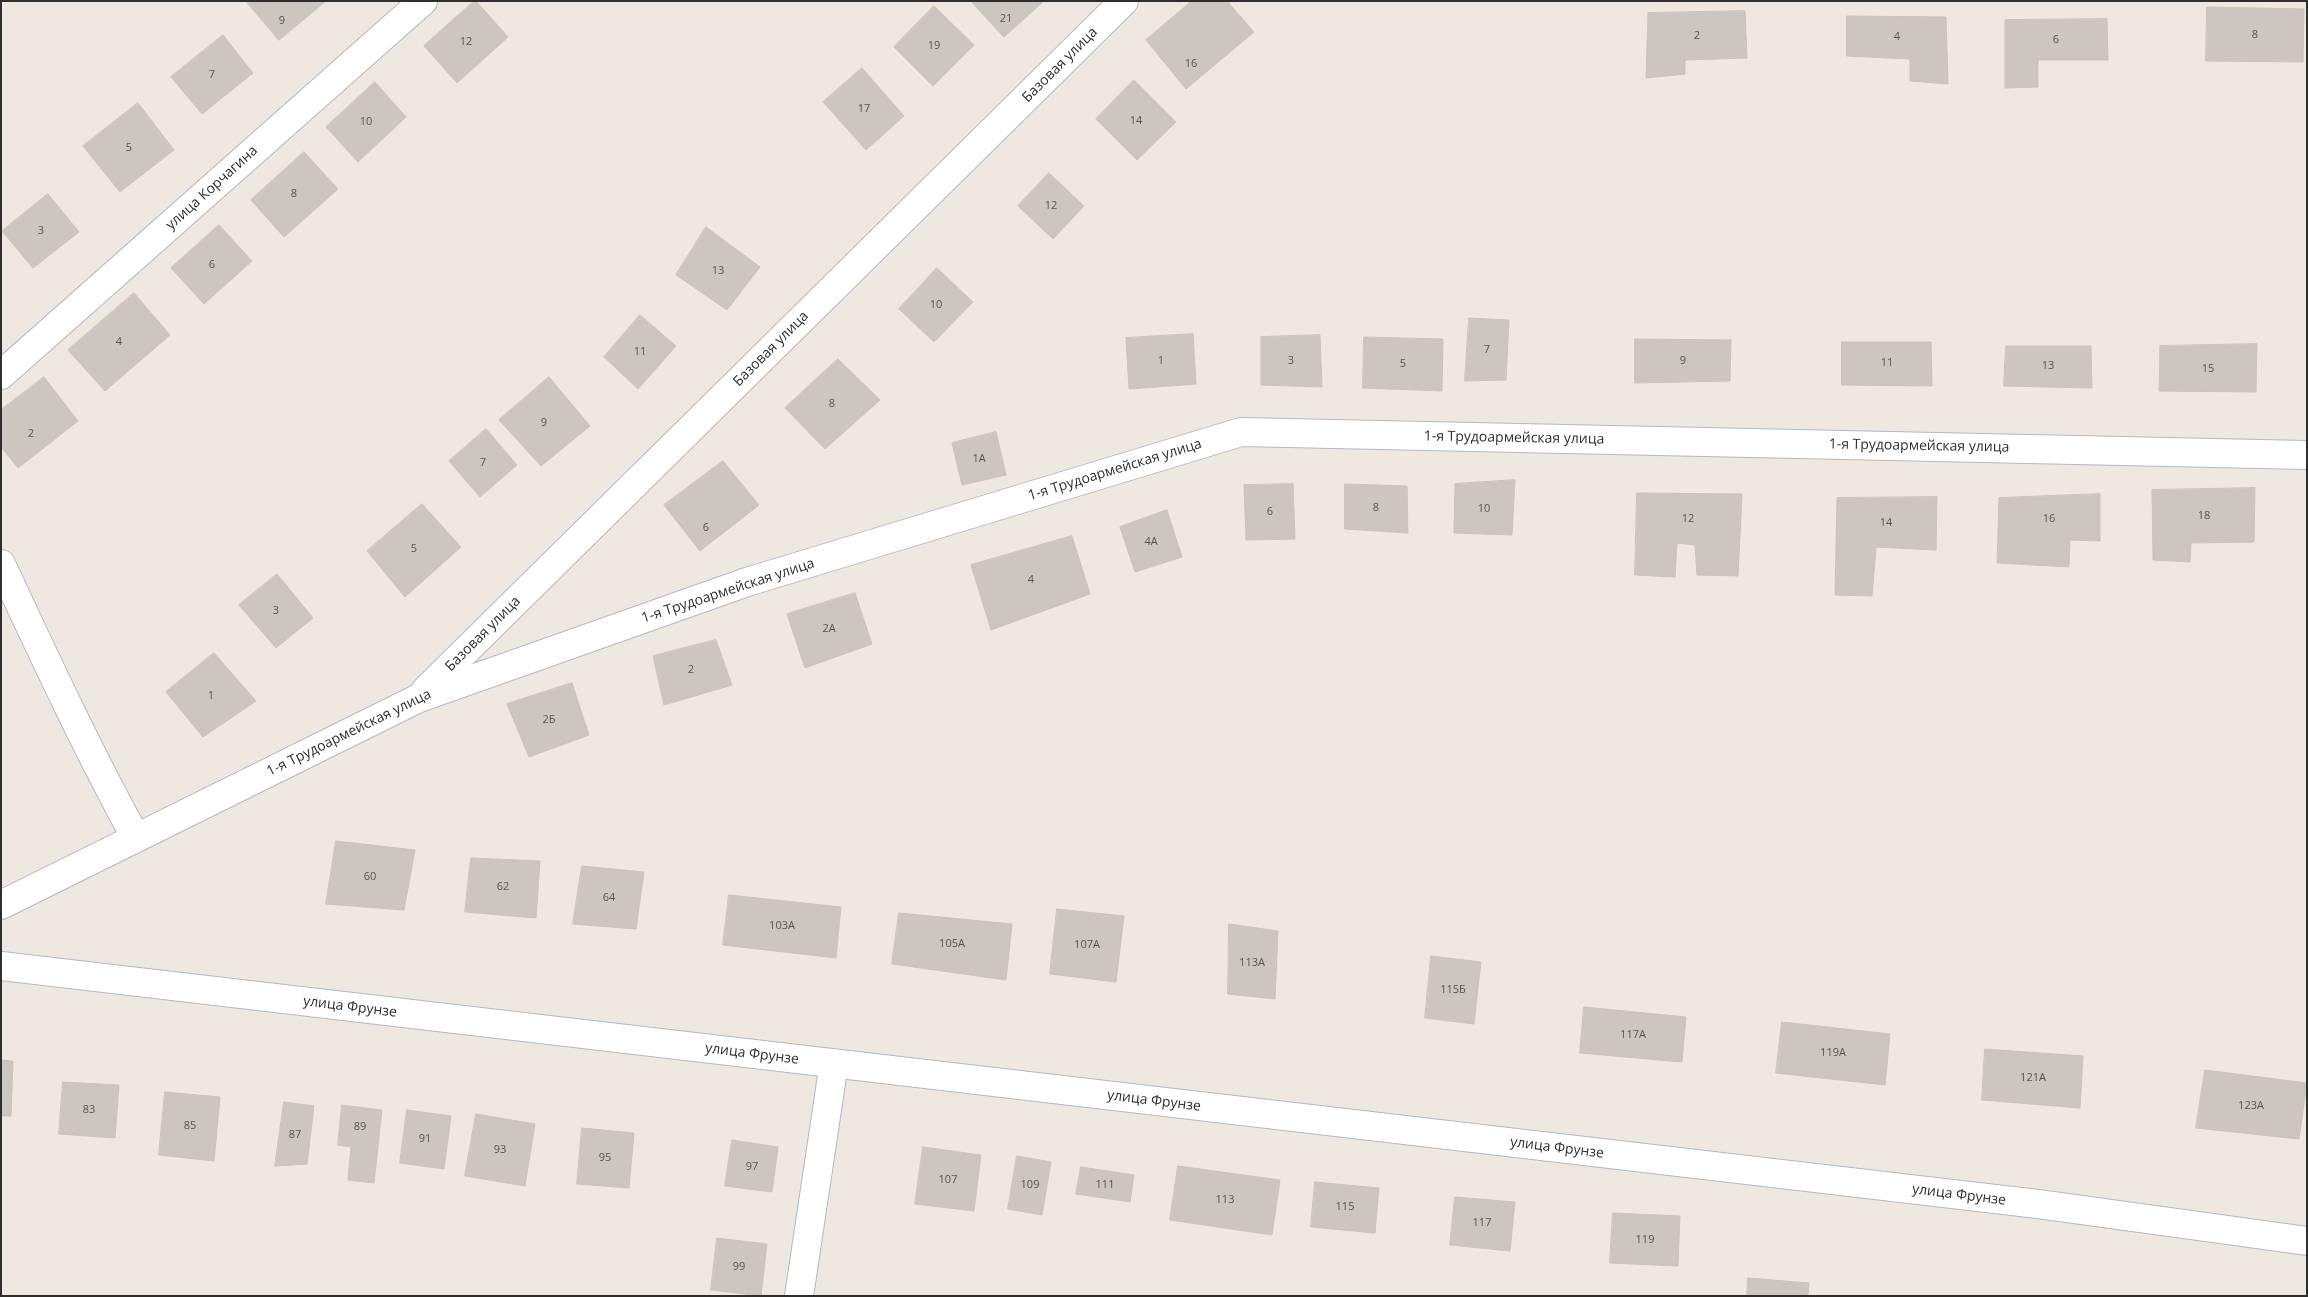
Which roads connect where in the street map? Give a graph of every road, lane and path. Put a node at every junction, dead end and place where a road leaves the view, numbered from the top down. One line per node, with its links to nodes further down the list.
1 (423, 1): 3 (street, улица Корчагина)
2 (1124, 1): 6 (street, Базовая улица)
3 (1, 375)
4 (2307, 455): 6 (street, 1-я Трудоармейская улица)
5 (1, 564): 7 (street)
6 (419, 698): 7 (street, 1-я Трудоармейская улица)
7 (136, 838): 8 (street, 1-я Трудоармейская улица)
8 (1, 905)
9 (1, 966): 10 (street, улица Фрунзе)
10 (834, 1063): 11 (street, улица Фрунзе); 12 (street)
11 (2307, 1241)
12 (799, 1296)

